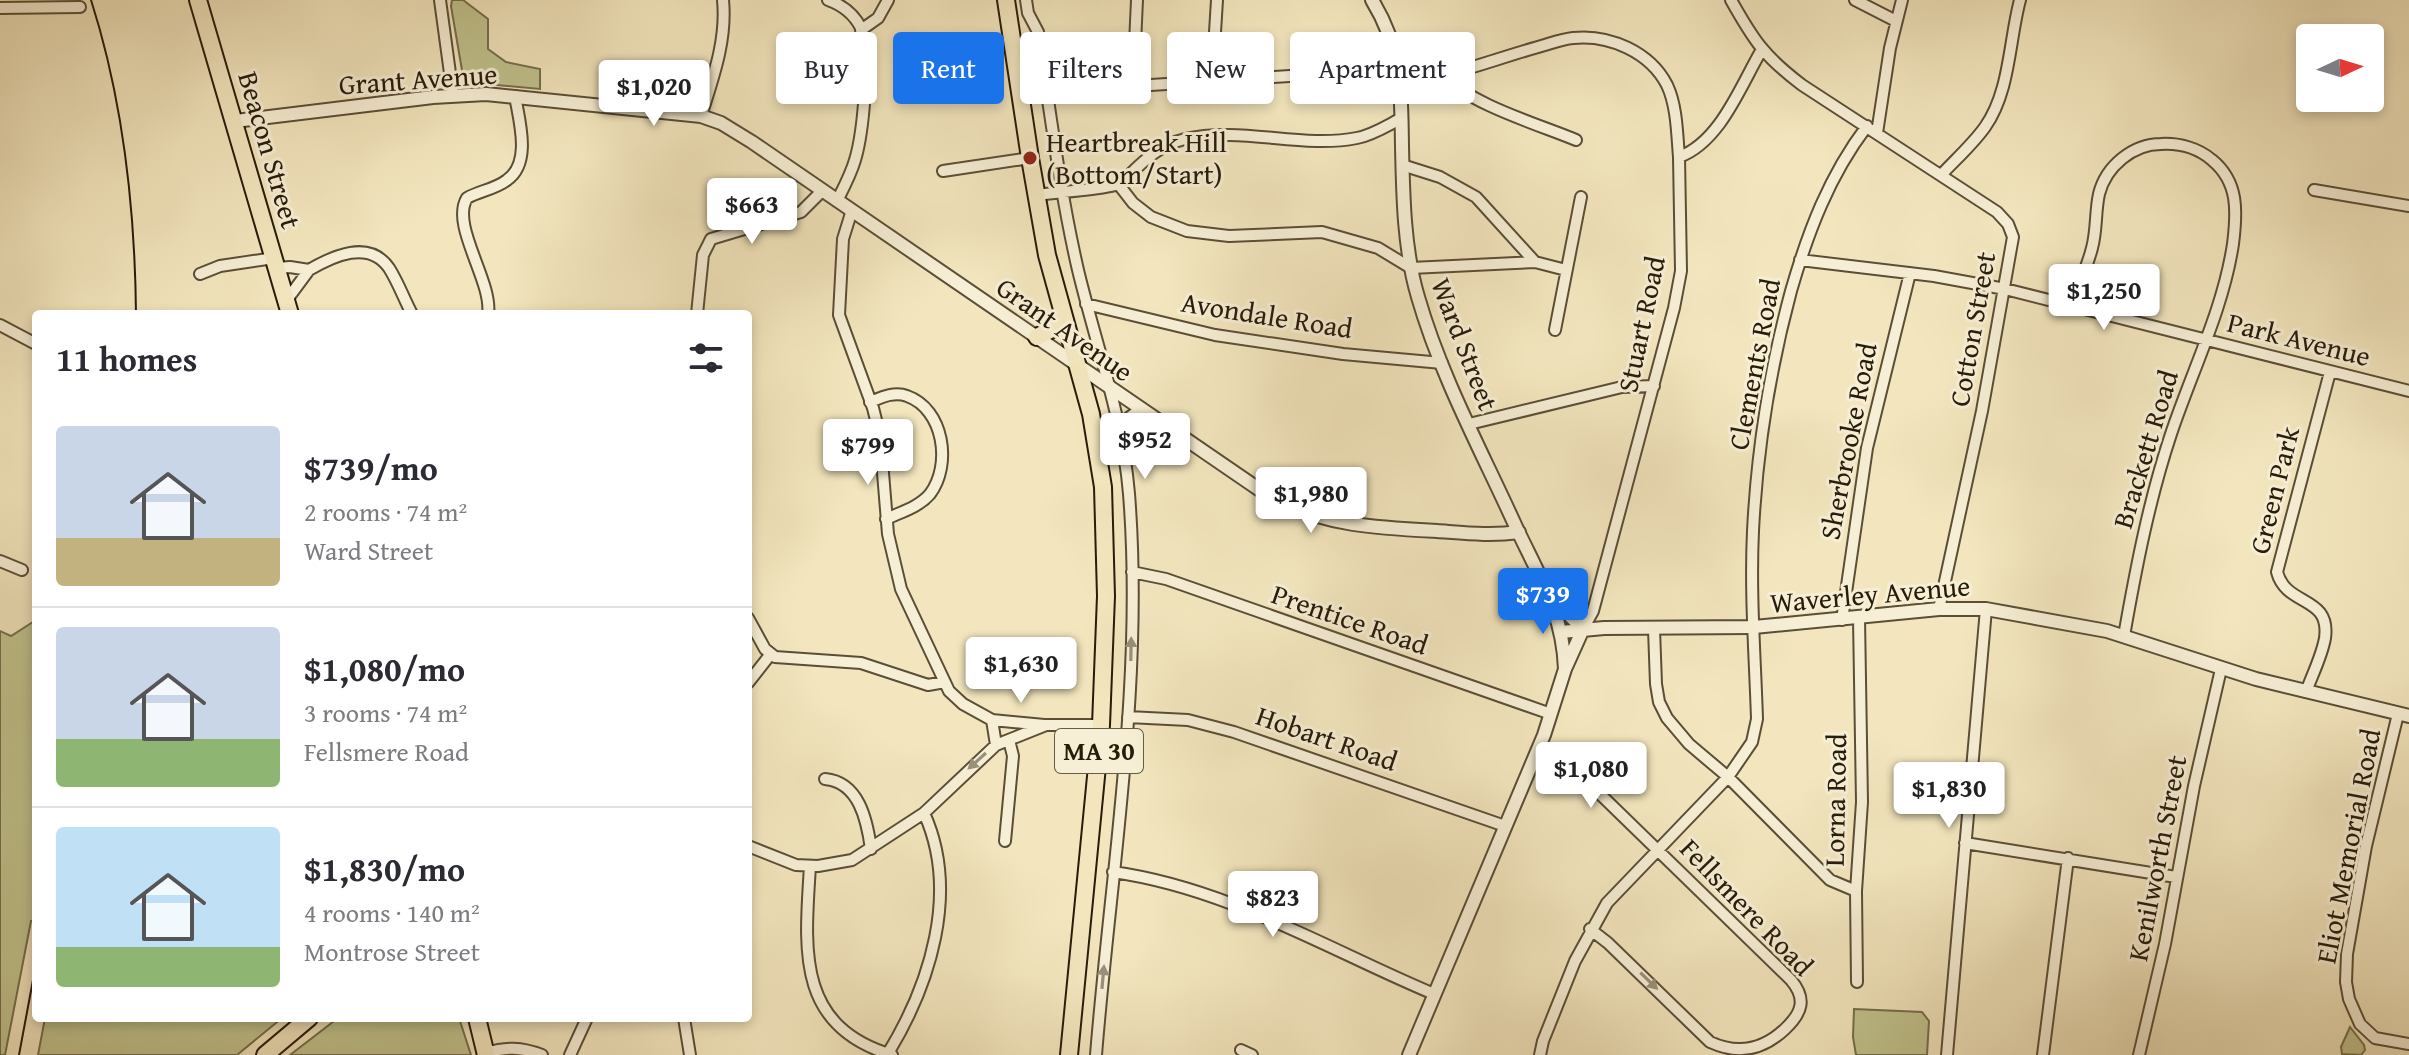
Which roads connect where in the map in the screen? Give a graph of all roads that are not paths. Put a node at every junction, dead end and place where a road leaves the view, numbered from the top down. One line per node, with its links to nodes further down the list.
1 (198, 0): 30 (main road, Beacon Street)
2 (440, 0): 24 (street)
3 (723, 0): 28 (street)
4 (828, 0): 18 (street)
5 (888, 0): 18 (street)
6 (1137, 0): 19 (street)
7 (1217, 0): 20 (street)
8 (1372, 0): 21 (street, Ward Street)
9 (1731, 0): 22 (street, Cotton Street)
10 (1855, 0): 17 (street)
11 (1902, 0): 17 (street)
12 (2020, 0): 38 (street)
13 (1026, 5): 15 (street); 42 (street)
14 (80, 7): 16 (street)
15 (1007, 7): 35 (main road, MA 30)
16 (0, 8)
17 (1896, 21): 32 (street)
18 (861, 30): 45 (street)
19 (1136, 32)
20 (1215, 32)
21 (1388, 32)
22 (1761, 51): 31 (street, Cotton Street); 34 (street)
23 (1475, 67): 34 (street, Stuart Road)
24 (453, 95): 25 (street, Grant Avenue); 30 (street, Grant Avenue)
25 (515, 96): 28 (street, Grant Avenue); 61 (street)
26 (1475, 96): 33 (street)
27 (1402, 104): 29 (street, Ward Street)
28 (701, 116): 41 (street, Grant Avenue)
29 (1402, 118): 36 (street, Ward Street); 39 (street)
30 (235, 121): 50 (main road, Beacon Street)
31 (1867, 126): 32 (street, Cotton Street); 48 (street, Clements Road)
32 (1877, 133): 38 (street, Cotton Street)
33 (1576, 140)
34 (1679, 157): 72 (street, Stuart Road)
35 (1030, 158): 37 (street); 43 (main road, MA 30)
36 (1402, 165): 49 (street); 51 (street, Ward Street)
37 (943, 171)
38 (1942, 174): 56 (street, Cotton Street)
39 (1119, 185): 42 (street); 51 (street)
40 (2314, 190): 46 (street)
41 (822, 191): 45 (street, Grant Avenue); 62 (street)
42 (1063, 191): 43 (street); 57 (street)
43 (1036, 195): 63 (main road, MA 30)
44 (1581, 197): 53 (street)
45 (837, 201): 47 (street, Grant Avenue)
46 (2409, 206)
47 (852, 210): 66 (street, Grant Avenue); 75 (street)
48 (1800, 260): 54 (street, Park Avenue); 90 (street, Clements Road)
49 (1535, 262): 51 (street); 53 (street)
50 (276, 263): 52 (street); 55 (street); 59 (main road, Beacon Street)
51 (1411, 268): 69 (street, Ward Street)
52 (309, 270): 59 (street); 60 (street)
53 (1566, 270): 65 (street)
54 (1910, 273): 56 (street, Park Avenue); 88 (street, Sherbrooke Road)
55 (200, 274)
56 (2005, 289): 58 (street, Park Avenue); 85 (street, Cotton Street)
57 (1086, 304): 69 (street, Avondale Road); 73 (street)
58 (2069, 304): 67 (street, Park Avenue); 67 (street, Brackett Road)
59 (288, 308)
60 (410, 310)
61 (488, 310)
62 (697, 310)
63 (1063, 315): 66 (main road); 70 (main road, MA 30)
64 (0, 325): 68 (street)
65 (1555, 330)
66 (1037, 337): 70 (street, Grant Avenue)
67 (2205, 340): 71 (street, Park Avenue); 94 (street, Brackett Road)
68 (32, 342)
69 (1442, 363): 77 (street, Ward Street)
70 (1077, 366): 73 (street, Grant Avenue); 106 (main road, MA 30)
71 (2330, 372): 74 (street, Park Avenue); 100 (street, Green Park)
72 (1654, 386): 77 (street); 91 (street, Stuart Road)
73 (1109, 388): 76 (street, Grant Avenue); 78 (street)
74 (2409, 391)
75 (870, 402): 79 (street); 79 (street)
76 (1141, 410): 78 (street); 80 (street, Grant Avenue)
77 (1469, 424): 80 (street, Ward Street)
78 (1119, 426): 83 (street)
79 (886, 519): 99 (street)
80 (1519, 532): 84 (street, Ward Street)
81 (0, 561): 82 (street)
82 (22, 570)
83 (1132, 572): 101 (street, Prentice Road); 103 (street, one-way to 83)
84 (1551, 597): 91 (street, Ward Street); 93 (street, Ward Street)
85 (1939, 609): 86 (street, Waverley Avenue); 87 (street, Waverley Avenue)
86 (1986, 609): 94 (street, Waverley Avenue); 115 (street)
87 (1859, 618): 88 (street, Waverley Avenue); 123 (street, Lorna Road)
88 (1842, 620): 90 (street, Waverley Avenue)
89 (752, 625): 95 (street)
90 (1754, 627): 92 (street, Waverley Avenue); 110 (street, Clements Road)
91 (1583, 629): 92 (street, Waverley Avenue); 93 (street, Waverley Avenue); 96 (street, Ward Street)
92 (1654, 629): 110 (street)
93 (1561, 632): 96 (street, Ward Street)
94 (2124, 636): 97 (street, Waverley Avenue)
95 (770, 655): 98 (street); 99 (street)
96 (1565, 669): 101 (street, Ward Street)
97 (2221, 669): 100 (street, Waverley Avenue); 122 (street, Kenilworth Street)
98 (752, 678)
99 (945, 682): 104 (street)
100 (2306, 692): 102 (street, Waverley Avenue)
101 (1551, 714): 109 (street, Ward Street)
102 (2404, 715): 131 (street, Eliot Memorial Road)
103 (1128, 717): 113 (street, Hobart Road); 121 (street)
104 (992, 720): 105 (street); 108 (street)
105 (1046, 725): 106 (street); 107 (street)
106 (1101, 725): 138 (main road, MA 30)
107 (1009, 740): 108 (street); 114 (street)
108 (996, 745): 112 (street, one-way to 112)
109 (1538, 749): 113 (street, Ward Street); 118 (street, Fellsmere Road)
110 (1728, 777): 118 (street, Clements Road); 123 (street)
111 (825, 779): 117 (street)
112 (924, 813): 117 (street); 137 (street)
113 (1505, 826): 126 (street, Ward Street)
114 (1005, 841)
115 (1965, 843): 119 (street); 142 (street)
116 (752, 848): 120 (street)
117 (871, 849): 120 (street)
118 (1657, 849): 124 (street, Clements Road); 124 (street, Fellsmere Road, one-way to 118)
119 (2068, 858): 122 (street); 143 (street)
120 (810, 866): 137 (street)
121 (1113, 872): 126 (street); 139 (street, one-way to 121)
122 (2176, 877): 144 (street, Kenilworth Street)
123 (1856, 891): 125 (street, Lorna Road)
124 (1590, 929): 141 (street, Clements Road)
125 (1857, 982)
126 (1434, 994): 140 (street, Ward Street)
127 (304, 1022): 133 (main road)
128 (478, 1022): 132 (main road)
129 (585, 1022): 135 (street)
130 (685, 1022): 136 (street)
131 (2409, 1044)
132 (486, 1054): 134 (street)
133 (265, 1055)
134 (542, 1055)
135 (570, 1055)
136 (690, 1055)
137 (890, 1055)
138 (1069, 1055)
139 (1096, 1055)
140 (1409, 1055)
141 (1540, 1055)
142 (1947, 1055)
143 (2043, 1055)
144 (2139, 1055)

